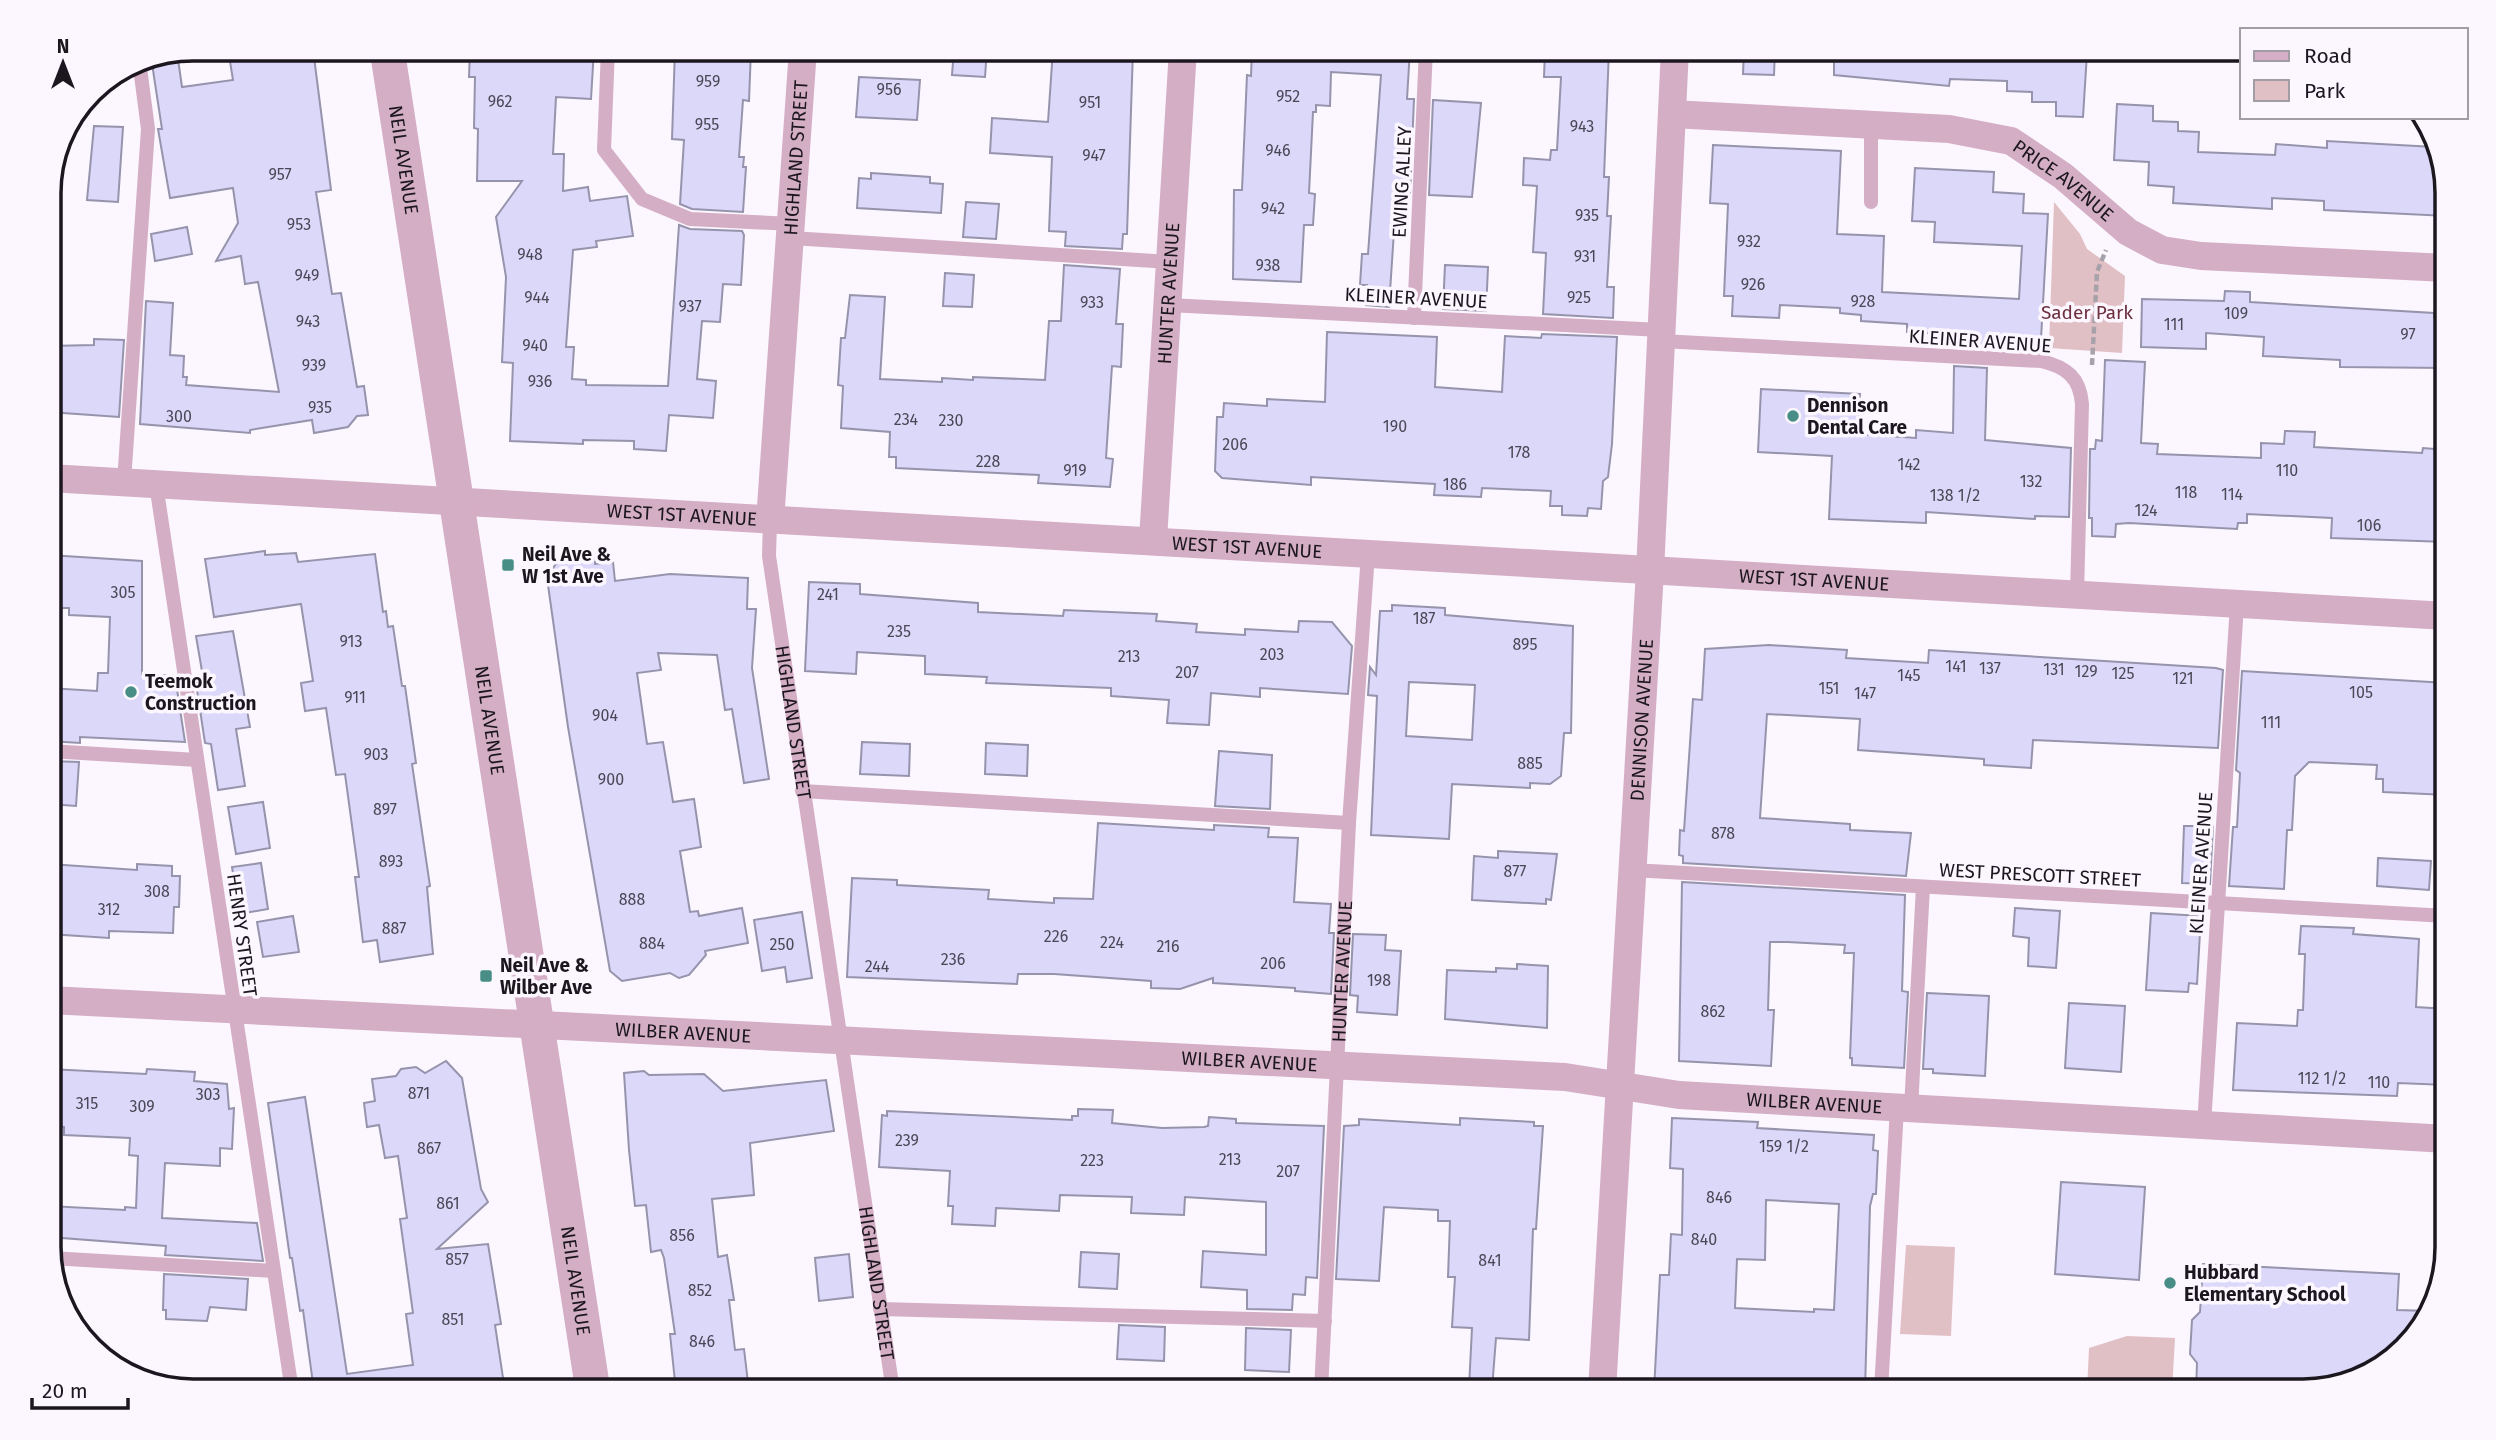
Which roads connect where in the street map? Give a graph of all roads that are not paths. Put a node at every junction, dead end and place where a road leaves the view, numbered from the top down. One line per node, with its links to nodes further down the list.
1 (1425, 61): 15 (lane, EWING ALLEY)
2 (1674, 61): 8 (street, DENNISON AVENUE)
3 (389, 62): 20 (street, NEIL AVENUE)
4 (607, 62): 11 (lane)
5 (802, 62): 11 (street, HIGHLAND STREET)
6 (1182, 62): 12 (street, HUNTER AVENUE)
7 (139, 73): 18 (lane)
8 (1672, 114): 9 (street, PRICE AVENUE); 16 (street, DENNISON AVENUE)
9 (1871, 125): 10 (lane); 13 (street, PRICE AVENUE)
10 (1871, 202)
11 (791, 231): 12 (lane); 21 (street, HIGHLAND STREET)
12 (1170, 261): 14 (street, HUNTER AVENUE)
13 (2434, 267)
14 (1168, 305): 15 (lane, KLEINER AVENUE); 22 (street, HUNTER AVENUE)
15 (1414, 317): 16 (lane, KLEINER AVENUE)
16 (1661, 335): 24 (street, DENNISON AVENUE); 25 (lane, KLEINER AVENUE)
17 (62, 479): 18 (street, WEST 1ST AVENUE)
18 (124, 482): 19 (street, WEST 1ST AVENUE)
19 (156, 484): 20 (street, WEST 1ST AVENUE); 29 (lane, HENRY STREET)
20 (455, 499): 21 (street, WEST 1ST AVENUE); 38 (street, NEIL AVENUE)
21 (770, 521): 22 (street, WEST 1ST AVENUE); 30 (lane, HIGHLAND STREET)
22 (1153, 540): 23 (street, WEST 1ST AVENUE)
23 (1368, 554): 24 (street, WEST 1ST AVENUE); 31 (lane, HUNTER AVENUE)
24 (1650, 571): 25 (street, WEST 1ST AVENUE); 32 (street, DENNISON AVENUE)
25 (2077, 594): 26 (street, WEST 1ST AVENUE)
26 (2237, 604): 27 (street, WEST 1ST AVENUE); 34 (lane, KLEINER AVENUE)
27 (2434, 615)
28 (62, 752): 29 (lane)
29 (197, 760): 37 (lane, HENRY STREET)
30 (802, 791): 31 (lane); 39 (lane, HIGHLAND STREET)
31 (1349, 823): 40 (lane, HUNTER AVENUE)
32 (1632, 870): 33 (lane, WEST PRESCOTT STREET); 41 (street, DENNISON AVENUE)
33 (1923, 887): 34 (lane, WEST PRESCOTT STREET); 42 (lane)
34 (2217, 904): 35 (lane, WEST PRESCOTT STREET); 43 (lane, KLEINER AVENUE)
35 (2435, 915)
36 (62, 1001): 37 (street, WILBER AVENUE)
37 (234, 1010): 38 (street, WILBER AVENUE); 46 (lane, HENRY STREET)
38 (536, 1025): 39 (street, WILBER AVENUE); 50 (street, NEIL AVENUE)
39 (840, 1039): 40 (street, WILBER AVENUE); 47 (lane, HIGHLAND STREET)
40 (1339, 1064): 41 (street, WILBER AVENUE); 48 (lane, HUNTER AVENUE)
41 (1618, 1086): 42 (street, WILBER AVENUE); 53 (street, DENNISON AVENUE)
42 (1904, 1108): 43 (street, WILBER AVENUE); 54 (lane)
43 (2203, 1125): 44 (street, WILBER AVENUE)
44 (2435, 1138)
45 (62, 1259): 46 (lane)
46 (274, 1271): 49 (lane, HENRY STREET)
47 (880, 1309): 48 (lane); 51 (lane, HIGHLAND STREET)
48 (1325, 1321): 52 (lane, HUNTER AVENUE)
49 (290, 1379)
50 (591, 1379)
51 (890, 1379)
52 (1322, 1379)
53 (1603, 1379)
54 (1882, 1379)

